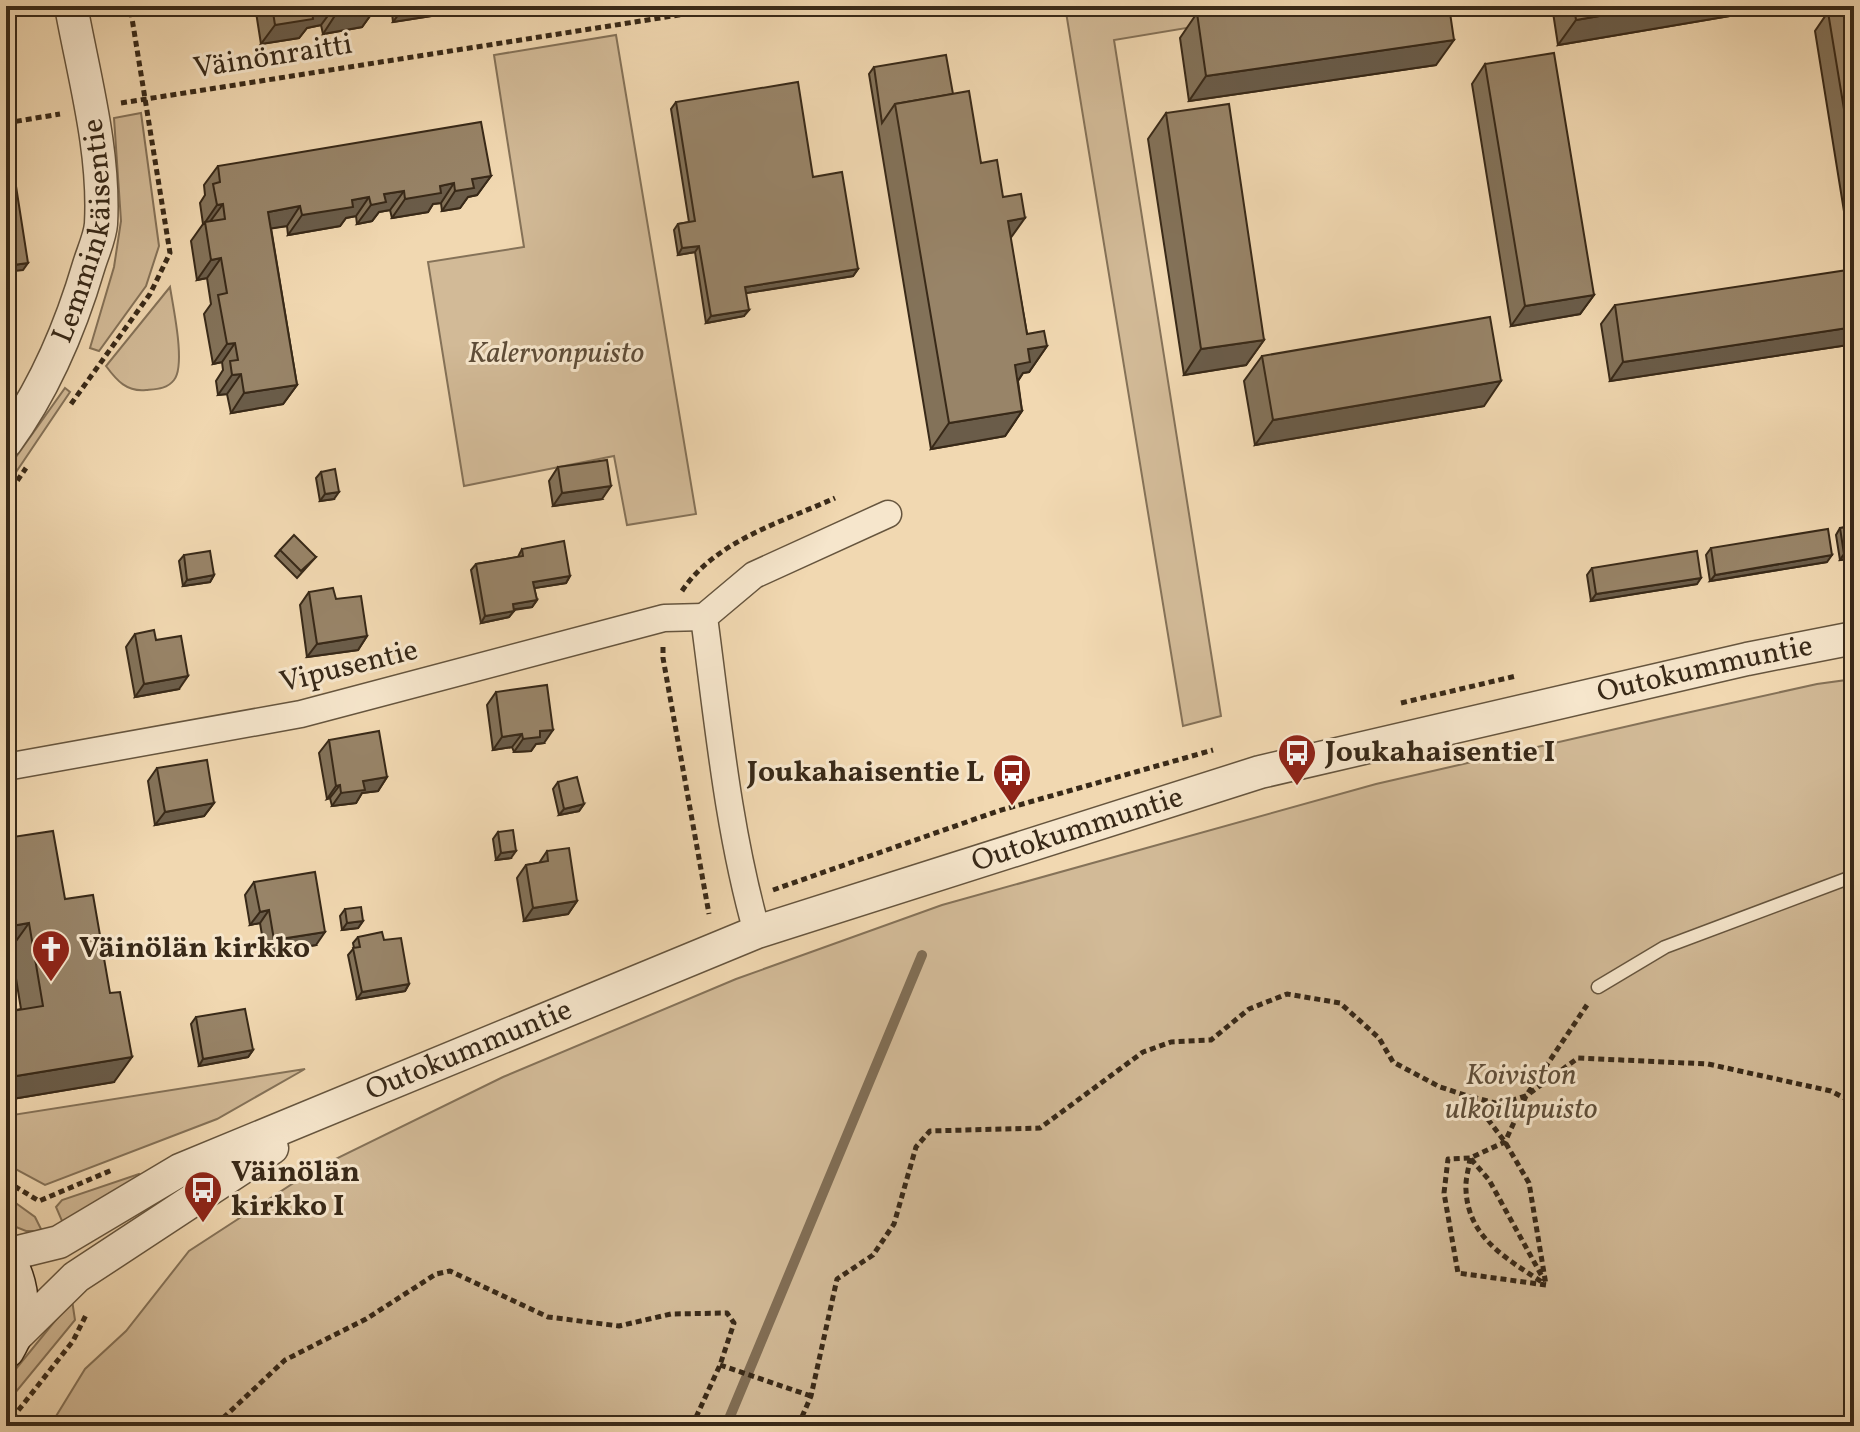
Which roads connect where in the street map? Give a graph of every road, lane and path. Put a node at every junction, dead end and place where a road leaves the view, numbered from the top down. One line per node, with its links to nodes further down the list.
1 (71, 6): 3 (street, Lemminkäisentie)
2 (736, 6): 3 (path, Väinönraitti)
3 (90, 109): 4 (path, Väinönraitti); 5 (street, Lemminkäisentie)
4 (6, 123)
5 (6, 442)
6 (888, 514): 7 (street)
7 (704, 617): 9 (street, Vipusentie); 11 (street)
8 (1854, 638): 11 (street, Outokummuntie)
9 (6, 767)
10 (1854, 876): 12 (lane)
11 (757, 932): 16 (street, Outokummuntie)
12 (1598, 987): 13 (path)
13 (1526, 1096): 14 (path); 15 (path); 17 (path)
14 (1471, 1097): 17 (path); 24 (path)
15 (1854, 1103)
16 (328, 1111): 19 (street, Outokummuntie); 22 (street, Outokummuntie)
17 (1505, 1142): 18 (path); 20 (path)
18 (1470, 1158): 20 (path); 20 (path); 20 (path)
19 (6, 1256): 22 (main road)
20 (1546, 1285)
21 (91, 1306): 25 (path)
22 (10, 1344)
23 (720, 1365): 24 (path); 26 (path); 27 (path)
24 (811, 1396): 28 (path)
25 (8, 1426)
26 (205, 1426)
27 (692, 1426)
28 (798, 1426)

